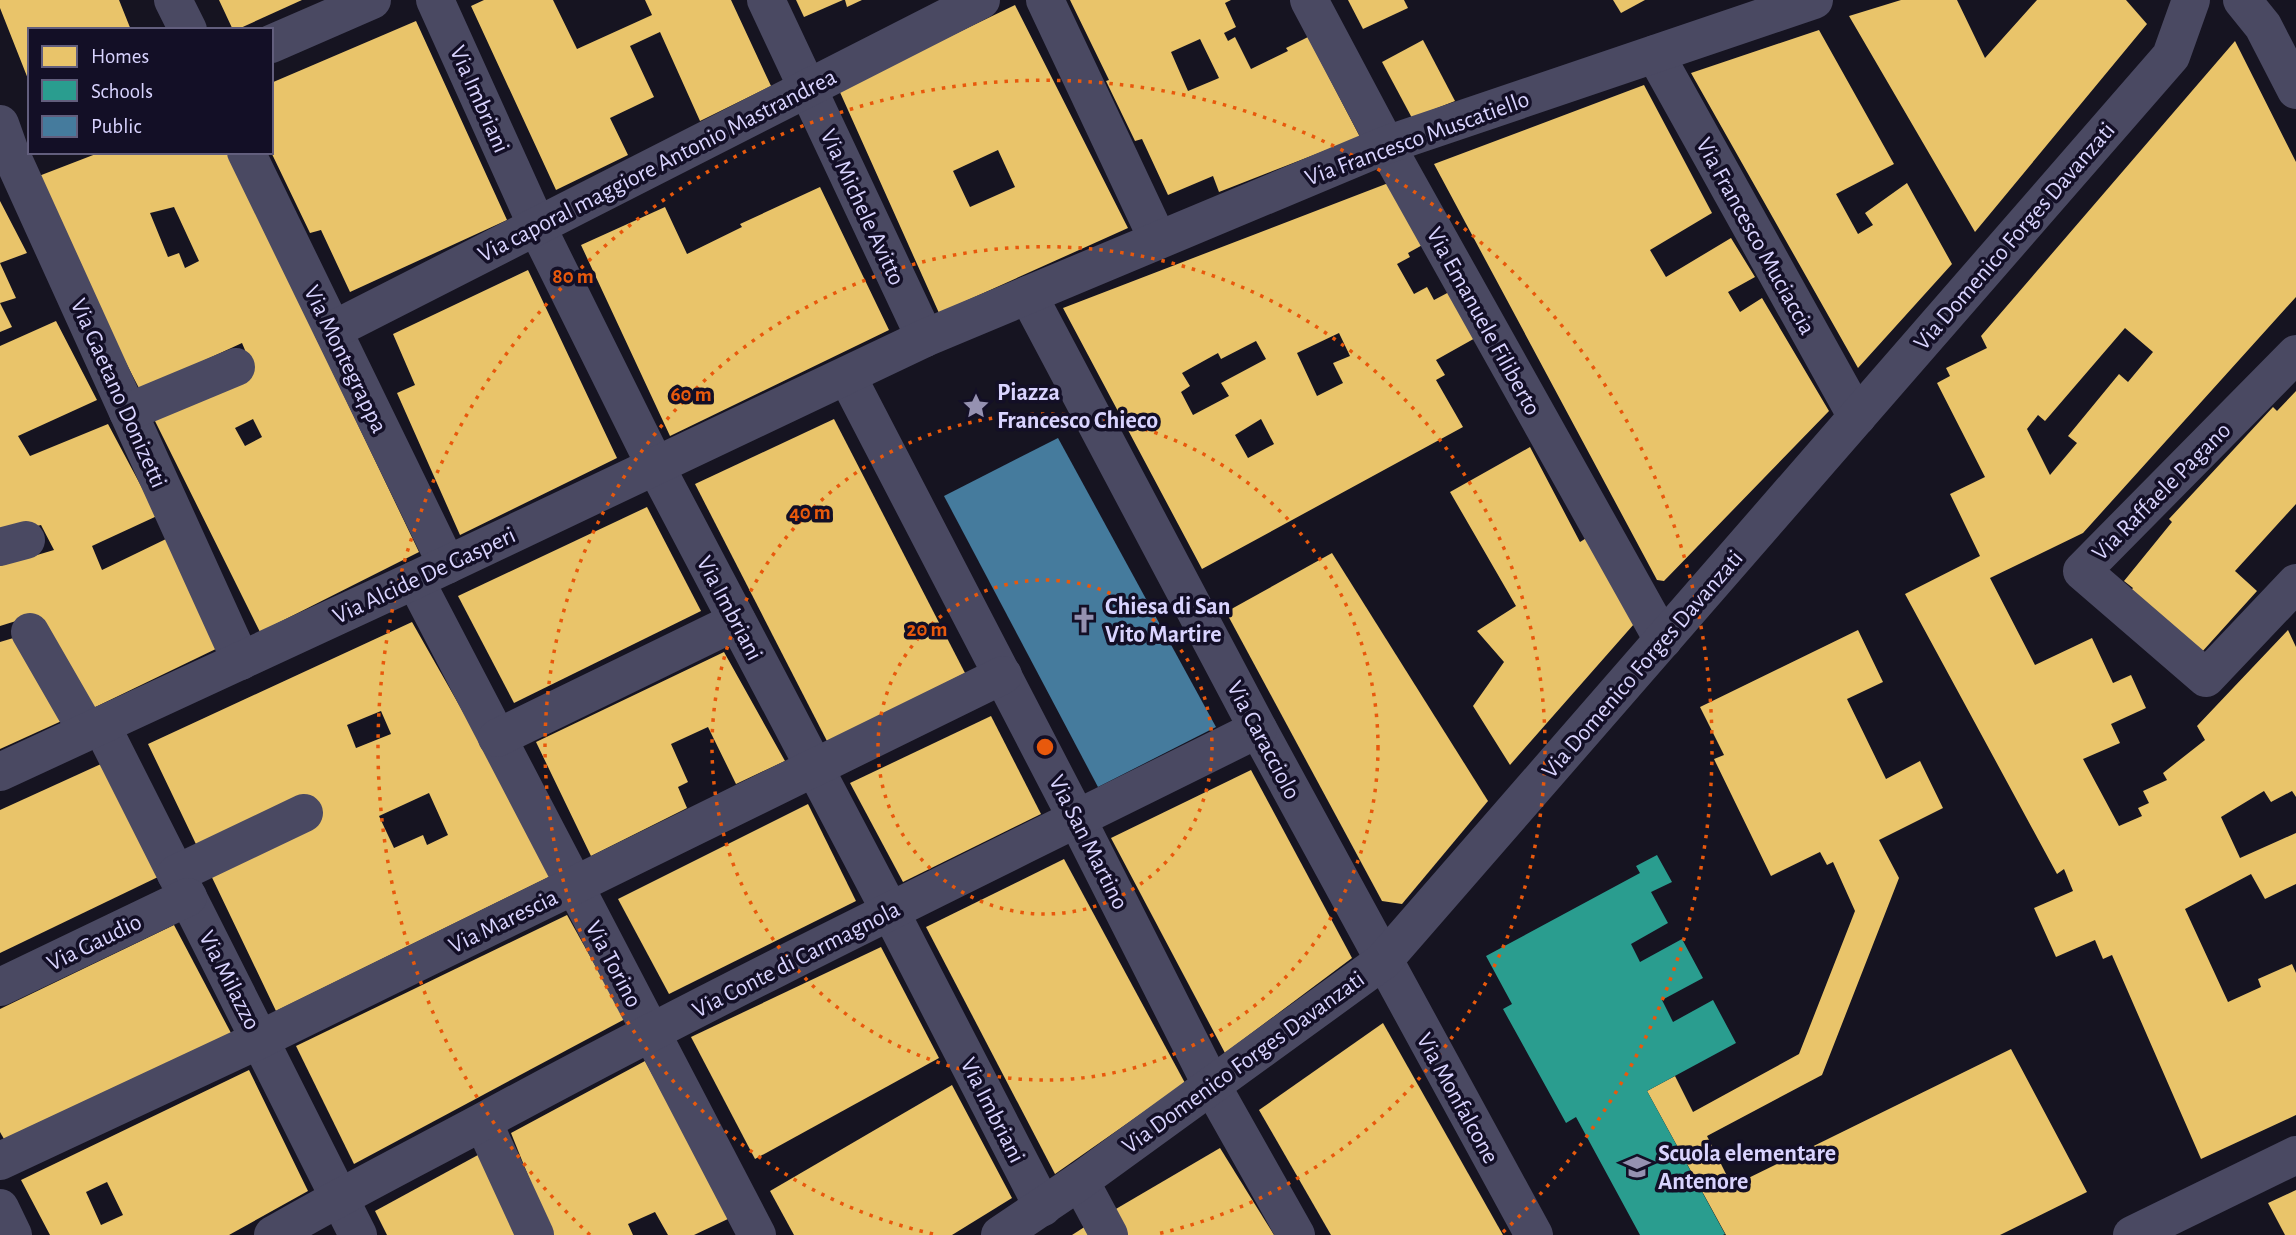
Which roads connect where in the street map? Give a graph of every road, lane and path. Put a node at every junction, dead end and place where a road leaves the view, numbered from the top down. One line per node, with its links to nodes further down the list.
1 (173, 0): 11 (street)
2 (372, 0): 12 (street)
3 (435, 0): 19 (street, Via Imbriani)
4 (766, 0): 14 (street, Via Michele Avitto)
5 (981, 0): 14 (street, Via caporal maggiore Antonio Mastrandrea)
6 (1045, 0): 20 (street)
7 (1309, 0): 17 (street, Via Emanuele Filiberto)
8 (1814, 0): 13 (street, Via Francesco Muscatiello)
9 (2192, 0): 28 (street, Via Domenico Forges Davanzati)
10 (2242, 0): 15 (street)
11 (187, 28)
12 (273, 43)
13 (1655, 54): 17 (street, Via Francesco Muscatiello); 28 (street, Via Francesco Muciaccia)
14 (807, 88): 19 (street, Via caporal maggiore Antonio Mastrandrea); 23 (street, Via Michele Avitto)
15 (2296, 90)
16 (10, 145): 27 (street, Via Gaetano Donizetti)
17 (1386, 145): 20 (street, Via Francesco Muscatiello); 34 (street, Via Emanuele Filiberto)
18 (247, 154): 22 (street, Via Montegrappa)
19 (537, 227): 22 (street, Via caporal maggiore Antonio Mastrandrea); 29 (street, Via Imbriani)
20 (1158, 240): 21 (street, Via Francesco Muscatiello)
21 (1028, 295): 23 (street); 38 (street, Via Caracciolo)
22 (333, 330): 30 (street, Via Montegrappa)
23 (925, 338): 26 (street)
24 (2296, 354): 31 (street, Via Raffaele Pagano)
25 (236, 367): 27 (street)
26 (847, 376): 29 (street, Via Alcide De Gasperi); 36 (street, Via San Martino)
27 (128, 412): 35 (street, Via Gaetano Donizetti)
28 (1857, 417): 34 (street, Via Domenico Forges Davanzati)
29 (655, 465): 30 (street, Via Alcide De Gasperi); 32 (street, Via Imbriani)
30 (431, 573): 35 (street, Via Alcide De Gasperi); 39 (street, Via Torino)
31 (2296, 583)
32 (737, 621): 39 (street); 40 (street, Via Imbriani)
33 (30, 632): 37 (street, Via Milazzo)
34 (1663, 640): 47 (street, Via Domenico Forges Davanzati)
35 (241, 661): 37 (street, Via Alcide De Gasperi)
36 (1003, 675): 40 (street, Via Marescia); 43 (street, Via San Martino)
37 (94, 728): 41 (street, Via Alcide De Gasperi); 44 (street, Via Milazzo)
38 (1258, 729): 43 (street, Via Conte di Carmagnola); 47 (street, Via Caracciolo)
39 (497, 738): 45 (street, Via Torino)
40 (814, 768): 45 (street, Via Marescia); 46 (street, Via Imbriani)
41 (0, 772)
42 (304, 813): 44 (street, Via Gaudio)
43 (1077, 819): 46 (street, Via Conte di Carmagnola); 51 (street, Via San Martino)
44 (182, 885): 48 (street, Via Gaudio); 50 (street, Via Milazzo)
45 (574, 887): 49 (street, Via Torino); 50 (street, Via Marescia)
46 (890, 911): 49 (street, Via Conte di Carmagnola); 57 (street, Via Imbriani)
47 (1383, 961): 51 (street, Via Domenico Forges Davanzati); 67 (street, Via Monfalcone)
48 (0, 987)
49 (650, 1033): 52 (street, Via Conte di Carmagnola); 59 (street, Via Torino)
50 (260, 1040): 54 (street, Via Marescia); 56 (street, Via Milazzo)
51 (1212, 1086): 55 (street, Via Domenico Forges Davanzati); 66 (street, Via San Martino)
52 (483, 1122): 56 (street, Via Conte di Carmagnola); 63 (street)
53 (2296, 1155): 68 (street)
54 (0, 1161)
55 (1080, 1181): 57 (street, Via Domenico Forges Davanzati); 65 (street)
56 (339, 1197): 61 (street, Via Conte di Carmagnola); 62 (street, Via Milazzo)
57 (1043, 1207): 64 (street, Via Domenico Forges Davanzati)
58 (0, 1208): 60 (street)
59 (749, 1232)
60 (13, 1235)
61 (273, 1235)
62 (358, 1235)
63 (535, 1235)
64 (1000, 1235)
65 (1109, 1235)
66 (1296, 1235)
67 (1534, 1235)
68 (2132, 1235)

